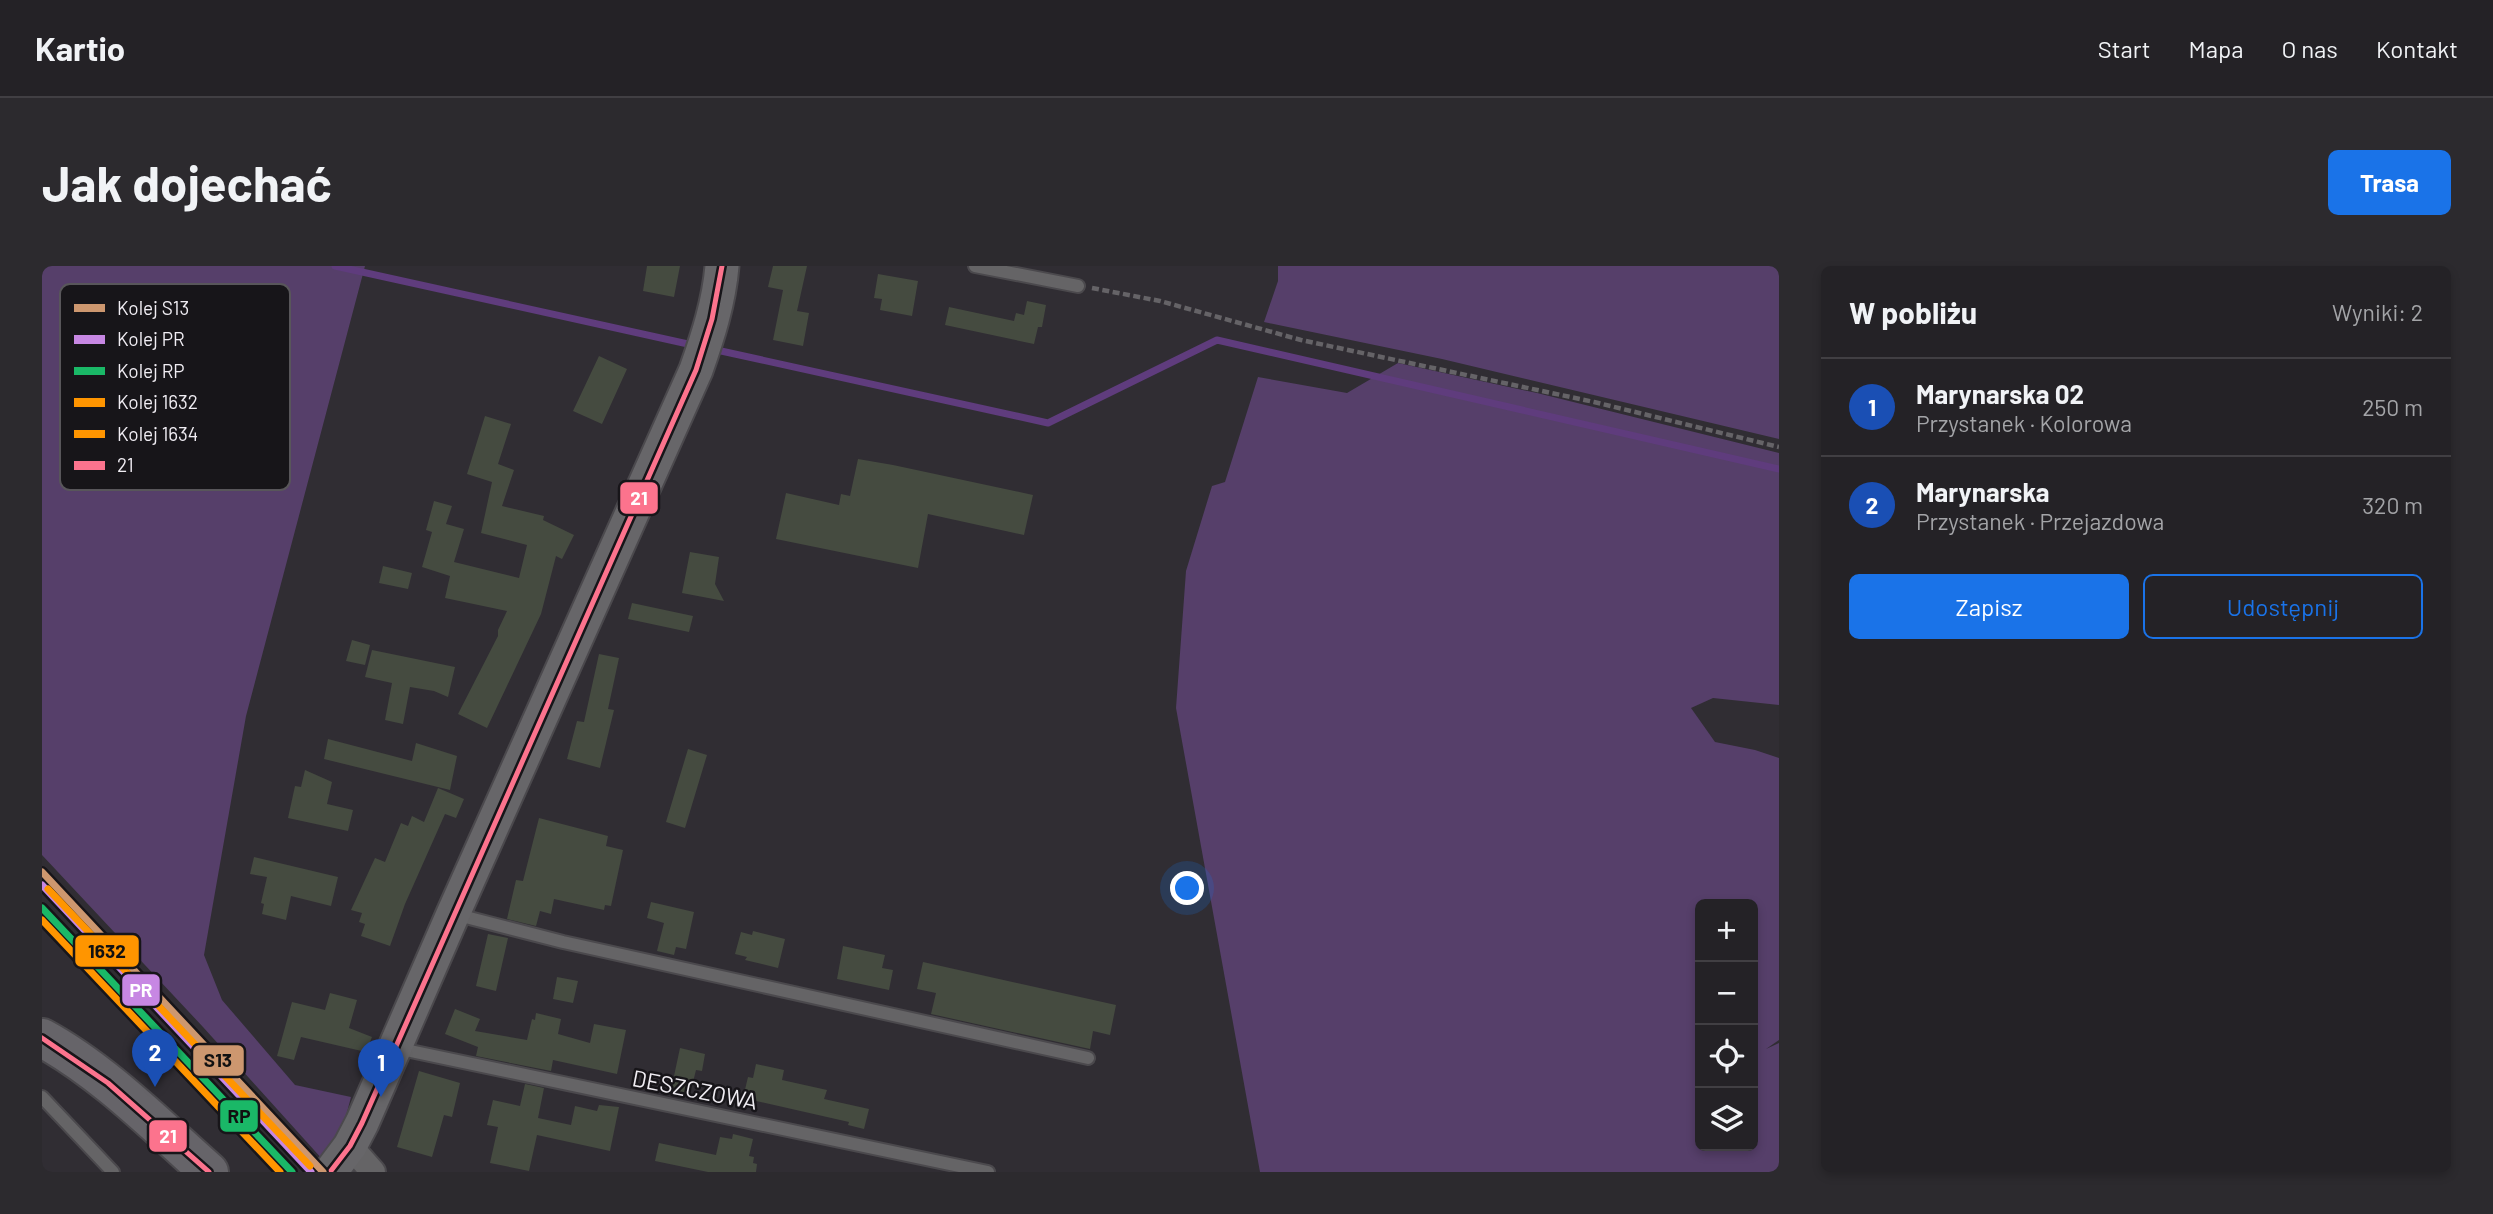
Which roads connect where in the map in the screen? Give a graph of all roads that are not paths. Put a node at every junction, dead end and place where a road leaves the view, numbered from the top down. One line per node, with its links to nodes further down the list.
1 (722, 266): 4 (street)
2 (975, 266): 3 (lane)
3 (1077, 286)
4 (453, 914): 6 (street); 8 (lane)
5 (42, 1038): 13 (main road)
6 (394, 1048): 10 (street); 15 (lane, DESZCZOWA)
7 (42, 1056): 12 (main road)
8 (1088, 1058)
9 (42, 1097): 11 (lane)
10 (341, 1158): 14 (street)
11 (113, 1172)
12 (170, 1172)
13 (209, 1172)
14 (373, 1172)
15 (988, 1172)

